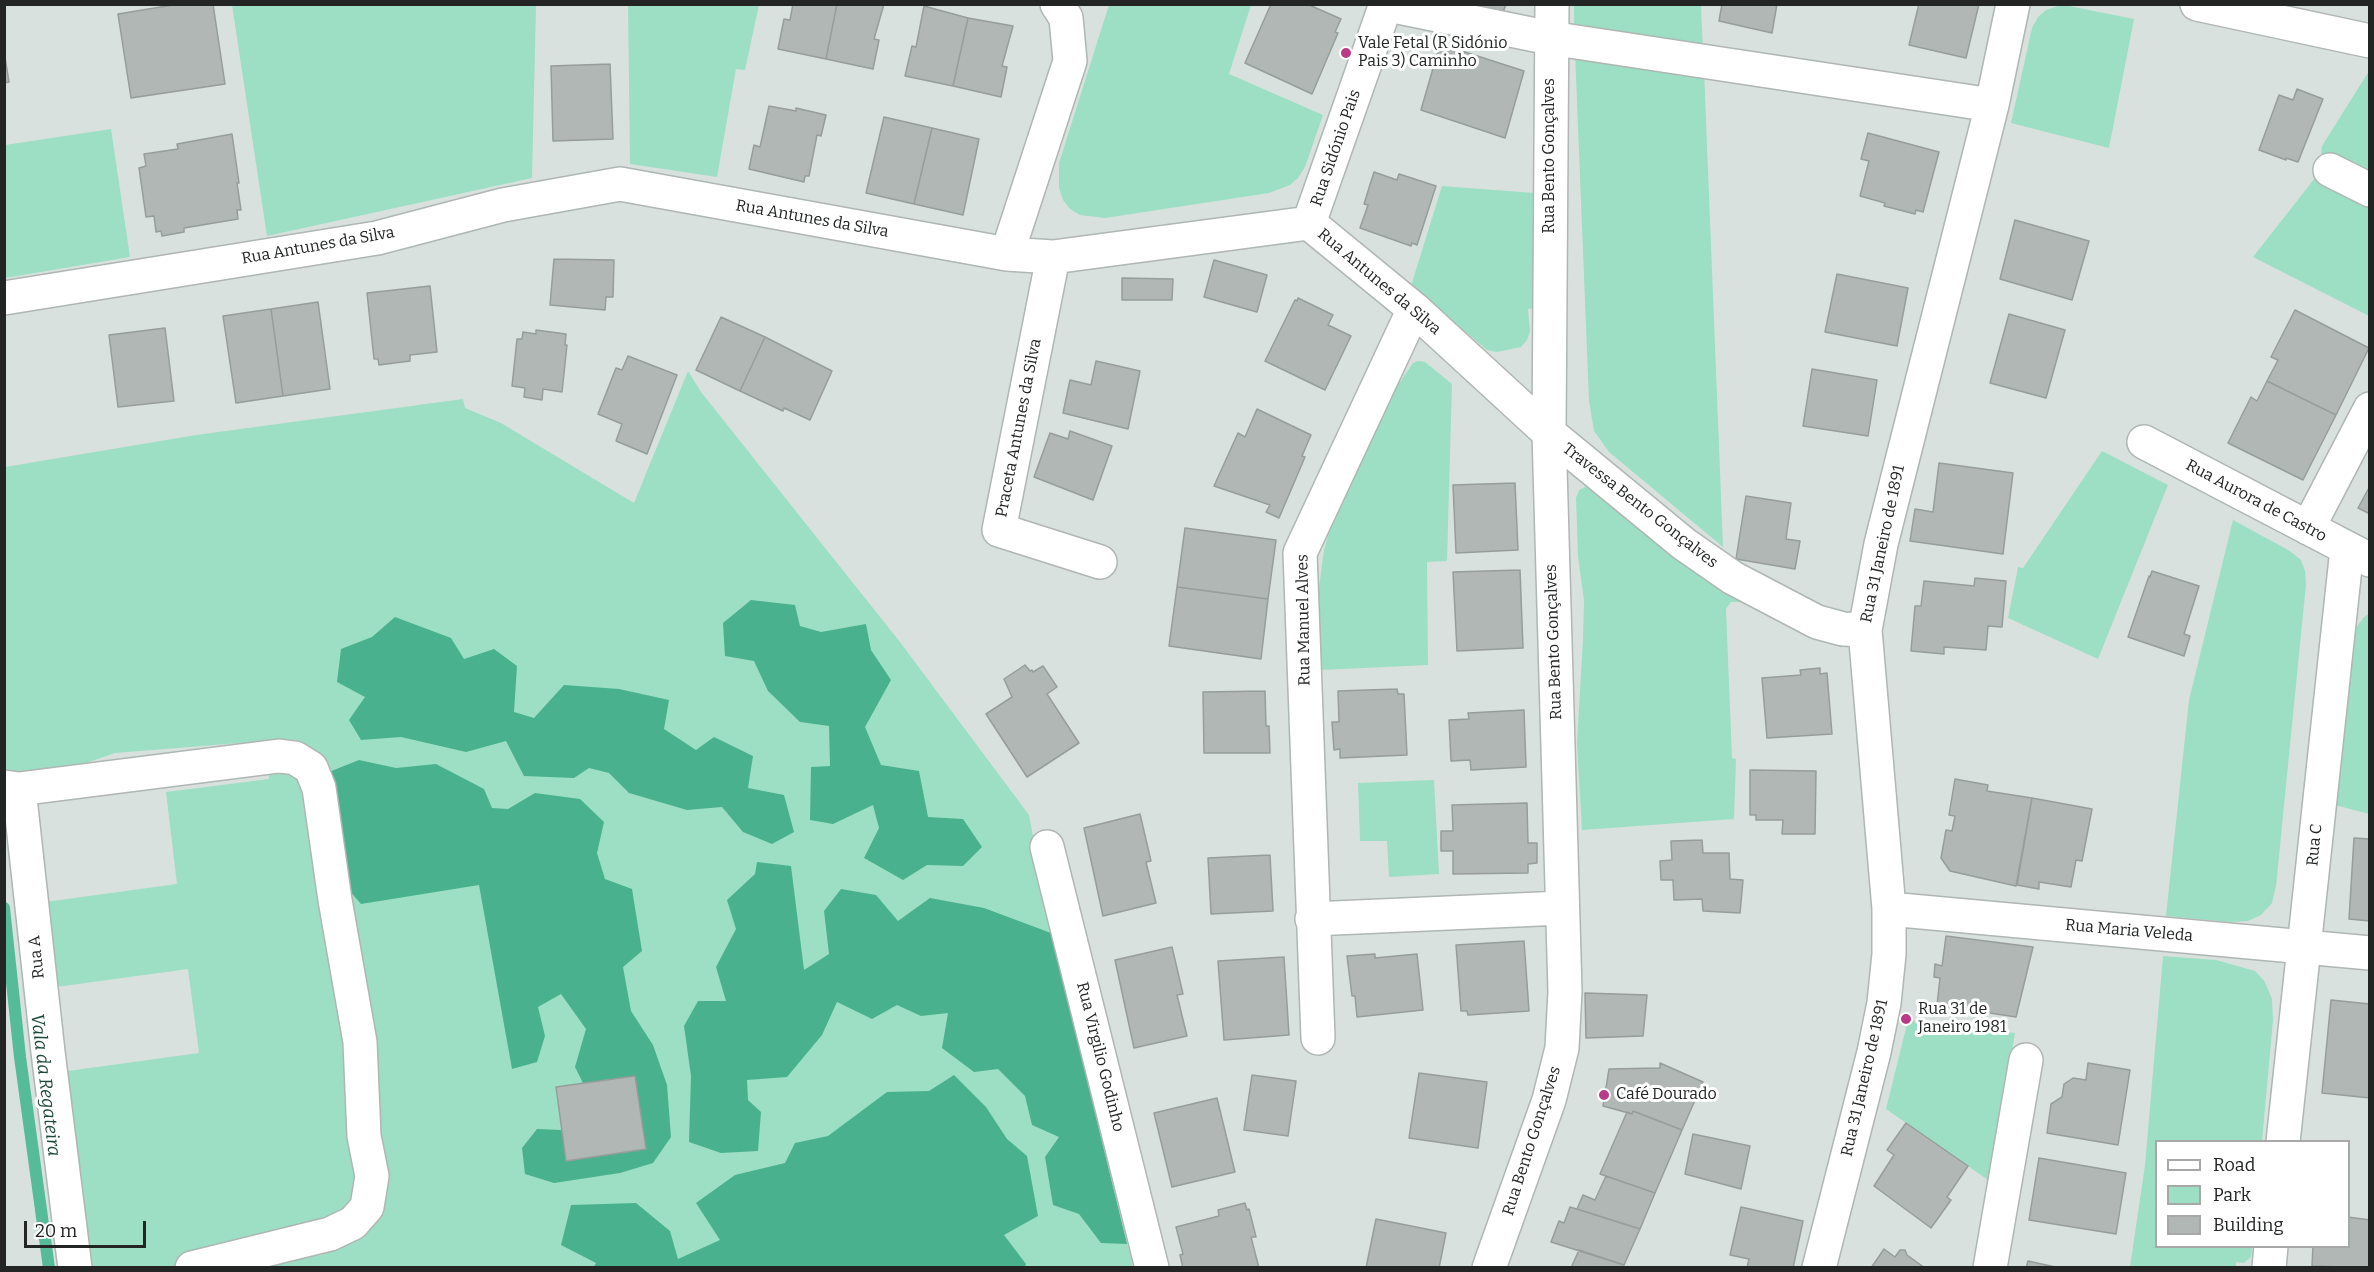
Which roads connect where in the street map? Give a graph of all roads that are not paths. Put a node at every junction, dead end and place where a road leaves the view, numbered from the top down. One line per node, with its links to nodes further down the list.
1 (1057, 4): 9 (street)
2 (1088, 4): 9 (street)
3 (1552, 4): 7 (street, Rua Bento Gonçalves)
4 (2013, 4): 10 (street, Rua 31 Janeiro de 1891)
5 (2197, 4): 8 (street)
6 (1386, 5): 7 (street); 13 (street, Rua Sidónio Pais)
7 (1551, 38): 10 (street); 19 (street, Rua Bento Gonçalves)
8 (2370, 41)
9 (1070, 61): 14 (street)
10 (1992, 105): 24 (street, Rua 31 Janeiro de 1891)
11 (2330, 170): 12 (street)
12 (2370, 190)
13 (1309, 223): 15 (street, Rua Antunes da Silva); 17 (street, Rua Antunes da Silva)
14 (1007, 254): 15 (street, Rua Antunes da Silva); 16 (street, Rua Antunes da Silva)
15 (1053, 257): 23 (street, Praceta Antunes da Silva)
16 (4, 298)
17 (1414, 309): 19 (street, Rua Antunes da Silva); 29 (street, Rua Manuel Alves)
18 (2370, 410): 21 (street)
19 (1548, 433): 24 (street, Travessa Bento Gonçalves); 27 (street, Rua Bento Gonçalves)
20 (2144, 442): 21 (street, Rua Aurora de Castro)
21 (2308, 528): 22 (street, Rua Aurora de Castro)
22 (2358, 554): 30 (street, Rua C)
23 (1100, 562)
24 (1865, 630): 28 (street, Rua 31 Janeiro de 1891)
25 (12, 788): 36 (street, Rua A); 37 (street)
26 (1047, 847): 38 (street, Rua Virgilio Godinho)
27 (1562, 908): 29 (street); 39 (street, Rua Bento Gonçalves)
28 (1889, 909): 30 (street, Rua Maria Veleda); 40 (street, Rua 31 Janeiro de 1891)
29 (1312, 919): 32 (street, Rua Manuel Alves)
30 (2304, 946): 31 (street, Rua Maria Veleda); 34 (street, Rua C)
31 (2370, 953)
32 (1318, 1038)
33 (2026, 1060): 41 (street)
34 (2283, 1140)
35 (2271, 1248): 42 (street)
36 (75, 1268)
37 (192, 1268)
38 (1152, 1268)
39 (1489, 1268)
40 (1819, 1268)
41 (1990, 1268)
42 (2269, 1268)

